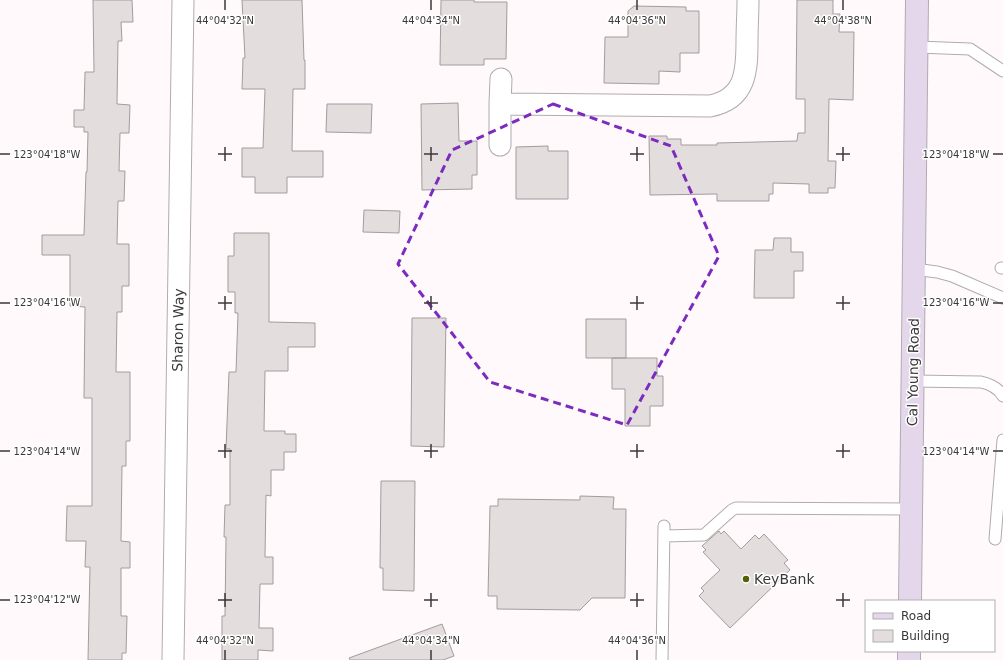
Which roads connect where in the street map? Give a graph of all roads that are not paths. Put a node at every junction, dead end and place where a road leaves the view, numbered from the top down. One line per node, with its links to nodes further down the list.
1 (183, 0): 17 (street, Sharon Way)
2 (748, 0): 7 (street)
3 (917, 0): 4 (main road, Cal Young Road)
4 (916, 47): 5 (lane); 9 (main road, Cal Young Road)
5 (1003, 71)
6 (501, 79): 7 (street)
7 (500, 104): 8 (street)
8 (500, 145)
9 (914, 270): 10 (lane); 11 (main road, Cal Young Road)
10 (1003, 298)
11 (913, 381): 12 (lane); 14 (main road, Cal Young Road)
12 (1003, 396)
13 (1003, 440): 15 (lane)
14 (911, 509): 16 (main road, Cal Young Road); 18 (lane)
15 (995, 539)
16 (910, 600)
17 (173, 660)
18 (662, 660)

